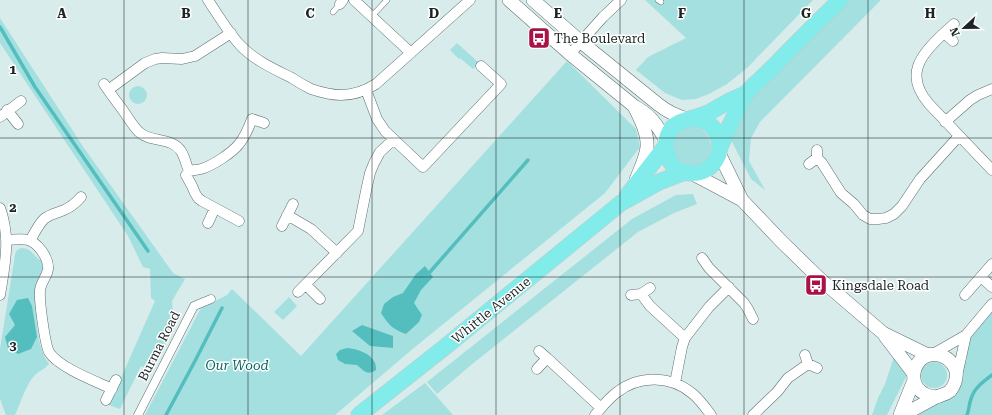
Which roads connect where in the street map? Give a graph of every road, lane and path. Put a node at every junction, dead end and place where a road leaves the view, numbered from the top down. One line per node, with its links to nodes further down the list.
1 (208, 0): 11 (street)
2 (354, 0): 9 (street)
3 (387, 0): 9 (lane)
4 (470, 0): 15 (street)
5 (509, 0): 16 (street)
6 (533, 0): 14 (street)
7 (621, 0): 14 (street)
8 (840, 0): 20 (main road)
9 (372, 16): 15 (street)
10 (954, 24): 12 (street)
11 (231, 33): 19 (street); 34 (street)
12 (944, 33): 13 (street); 25 (street)
13 (953, 41)
14 (581, 42): 16 (street); 24 (street)
15 (411, 53): 19 (street)
16 (570, 54): 22 (street)
17 (481, 66): 29 (street)
18 (992, 89): 25 (street)
19 (366, 90): 29 (street)
20 (746, 93): 24 (main road); 31 (main road)
21 (21, 101): 23 (street)
22 (634, 106): 30 (street); 37 (street)
23 (4, 114): 27 (street)
24 (690, 119): 30 (main road); 31 (main road)
25 (946, 122): 28 (street)
26 (264, 123): 34 (street)
27 (18, 124)
28 (959, 136): 32 (street); 33 (street)
29 (393, 140): 48 (street)
30 (666, 143): 35 (main road); 37 (main road, Whittle Avenue)
31 (720, 150): 35 (main road); 38 (street)
32 (814, 157)
33 (992, 170)
34 (189, 171): 41 (street)
35 (688, 173): 37 (main road, Whittle Avenue); 38 (street)
36 (81, 197): 47 (street)
37 (626, 197): 78 (main road, Whittle Avenue)
38 (742, 200): 63 (street)
39 (293, 204): 42 (street)
40 (0, 208): 46 (street)
41 (215, 208): 43 (street); 44 (street)
42 (288, 215): 45 (street); 48 (street)
43 (239, 221)
44 (208, 223)
45 (282, 226)
46 (7, 240): 47 (street); 57 (street)
47 (30, 241): 75 (street)
48 (337, 253): 52 (street)
49 (702, 256): 53 (street)
50 (992, 264): 51 (street)
51 (981, 277): 54 (street); 58 (street)
52 (306, 285): 56 (street); 60 (street)
53 (729, 287): 62 (street); 65 (street)
54 (992, 287)
55 (650, 288): 65 (street)
56 (298, 292)
57 (0, 294)
58 (965, 295)
59 (211, 299): 77 (street, Burma Road)
60 (320, 299)
61 (992, 304): 64 (street)
62 (753, 319)
63 (883, 333): 67 (street); 71 (street)
64 (966, 335): 67 (street); 72 (street)
65 (685, 338): 73 (street)
66 (539, 351): 68 (street)
67 (930, 355): 71 (street); 72 (street)
68 (547, 358): 70 (street); 76 (street)
69 (810, 362): 80 (street)
70 (537, 369)
71 (914, 377): 74 (street); 81 (street)
72 (956, 378): 74 (street)
73 (675, 383): 76 (street); 79 (street)
74 (937, 397): 82 (street)
75 (106, 400)
76 (598, 412)
77 (138, 415)
78 (359, 415)
79 (711, 415)
80 (753, 415)
81 (900, 415)
82 (903, 415)

